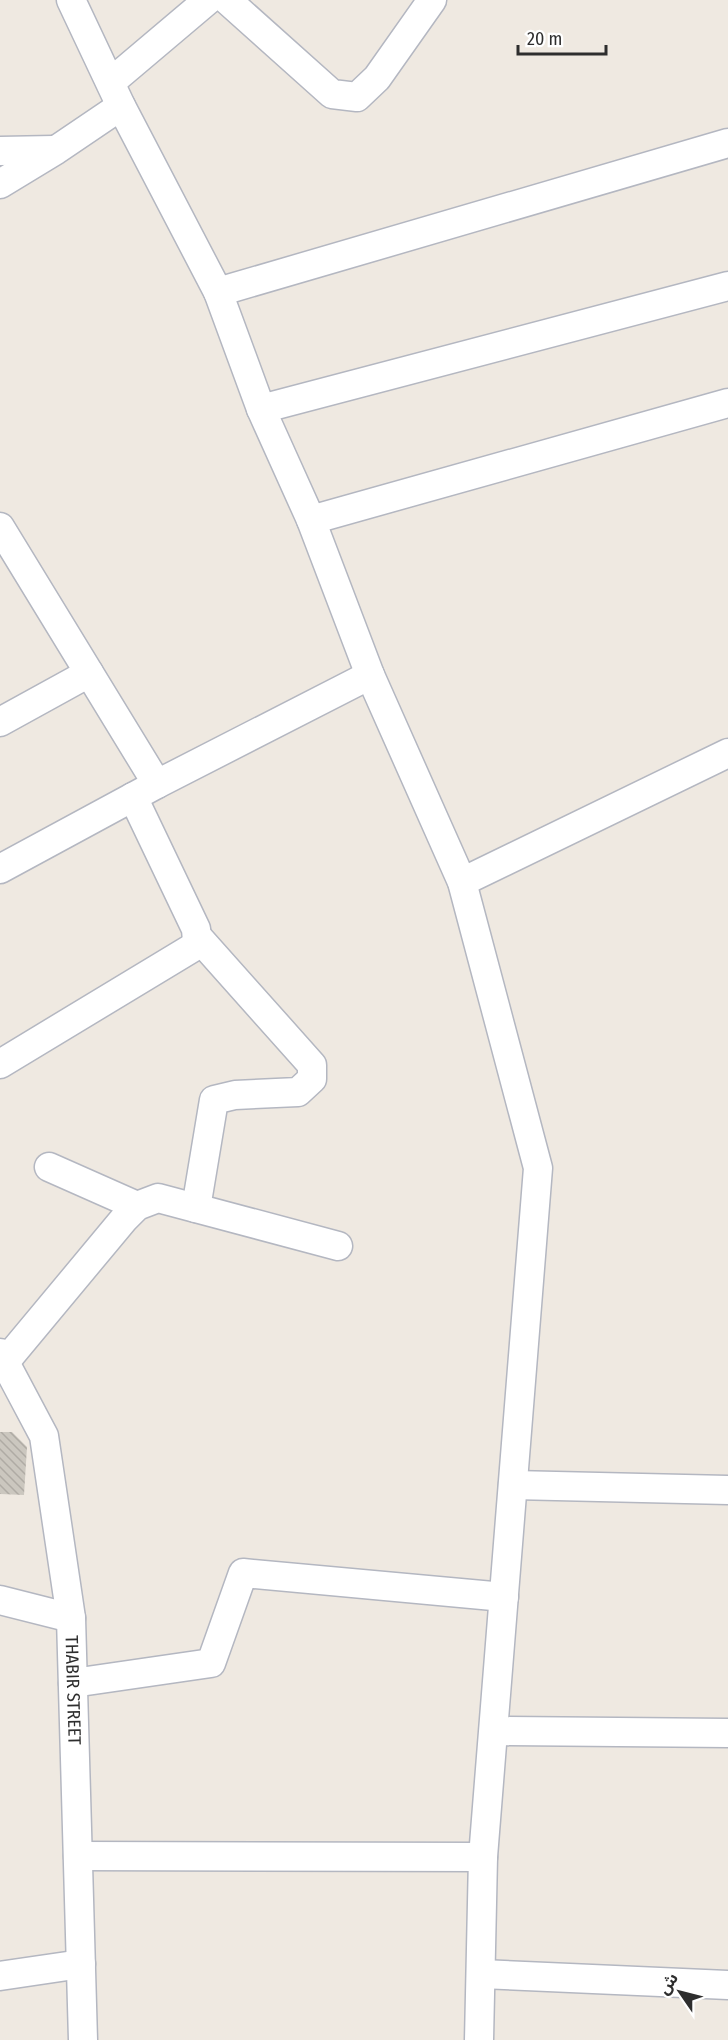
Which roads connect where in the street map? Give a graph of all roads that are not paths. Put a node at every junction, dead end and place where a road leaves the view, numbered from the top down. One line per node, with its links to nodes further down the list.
1 (70, 0): 5 (street)
2 (208, 0): 5 (street)
3 (227, 0): 4 (street)
4 (432, 0)
5 (116, 94): 7 (street); 11 (street)
6 (728, 143): 11 (street)
7 (57, 150): 8 (street); 9 (street)
8 (0, 151)
9 (0, 184)
10 (728, 286): 13 (street)
11 (218, 292): 13 (street)
12 (728, 403): 14 (street)
13 (261, 409): 14 (street)
14 (311, 520): 17 (street)
15 (0, 527): 16 (street)
16 (89, 673): 18 (street); 20 (street)
17 (370, 675): 20 (street); 22 (street)
18 (0, 722)
19 (728, 753): 22 (street)
20 (145, 790): 21 (street); 23 (street)
21 (0, 869)
22 (462, 882): 32 (street)
23 (197, 936): 24 (street); 27 (street)
24 (0, 1064)
25 (49, 1167): 26 (street)
26 (137, 1206): 27 (street); 29 (street)
27 (196, 1208): 28 (street)
28 (338, 1246)
29 (3, 1358): 31 (street, THABIR STREET)
30 (0, 1397): 31 (street)
31 (28, 1405): 36 (street, THABIR STREET)
32 (513, 1485): 33 (street); 34 (street)
33 (728, 1490)
34 (504, 1597): 37 (street); 38 (street)
35 (0, 1600): 36 (street)
36 (71, 1618): 37 (street, THABIR STREET)
37 (73, 1683): 40 (street, THABIR STREET)
38 (494, 1731): 39 (street); 41 (street)
39 (728, 1734)
40 (78, 1856): 41 (street); 42 (street, THABIR STREET)
41 (483, 1857): 43 (street)
42 (81, 1964): 44 (street); 46 (street, THABIR STREET)
43 (481, 1974): 45 (street); 47 (street)
44 (0, 1976)
45 (728, 1985)
46 (84, 2040)
47 (480, 2040)

